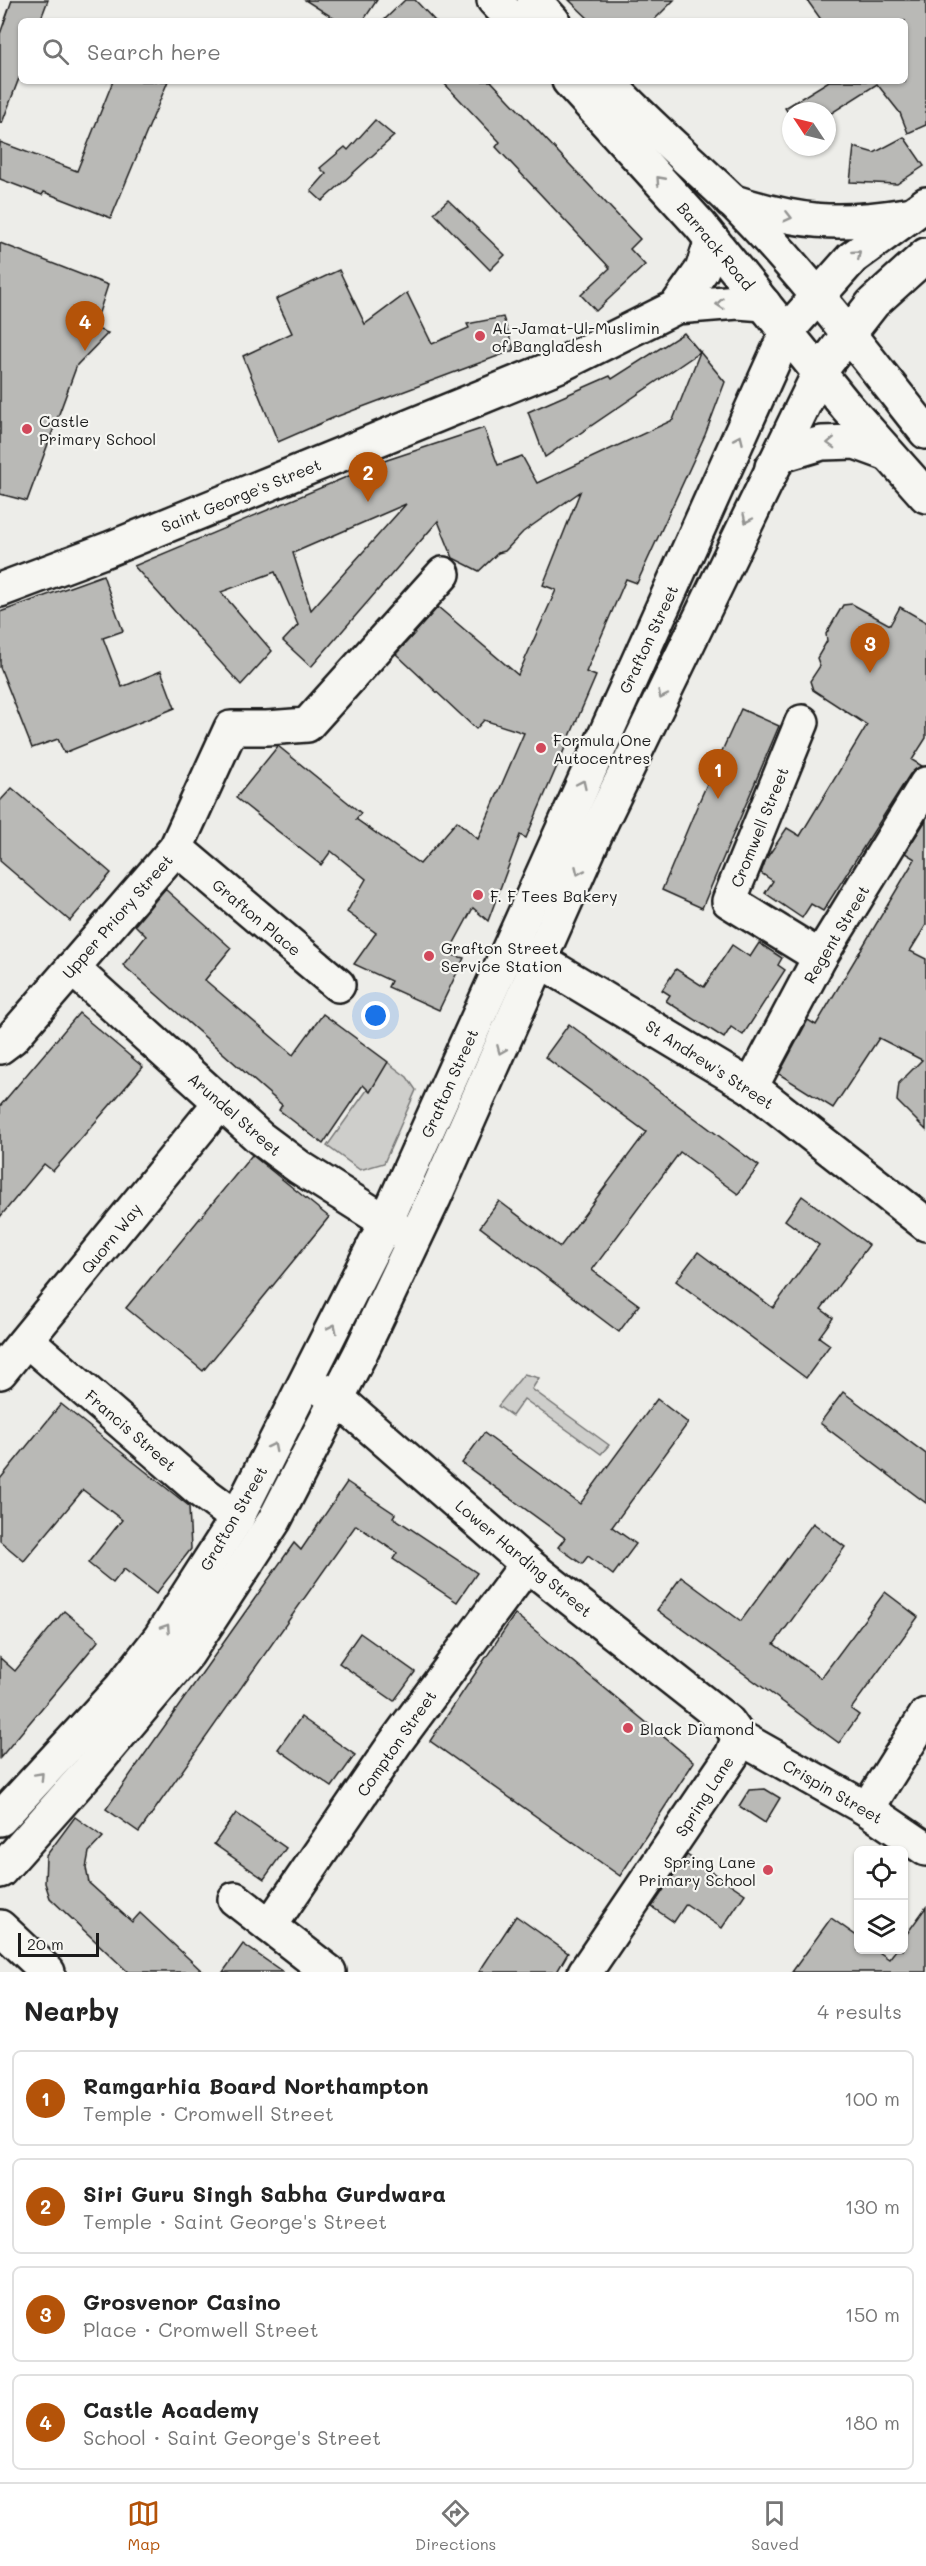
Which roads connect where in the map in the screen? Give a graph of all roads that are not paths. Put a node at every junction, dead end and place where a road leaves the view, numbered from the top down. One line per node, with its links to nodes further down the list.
1 (494, 0): 3 (main road)
2 (534, 0): 4 (main road)
3 (511, 18)
4 (550, 18)
5 (572, 84): 9 (main road, Barrack Road, one-way to 5)
6 (610, 84): 7 (main road)
7 (731, 201): 8 (main road, one-way to 8); 11 (main road)
8 (917, 209): 11 (main road, Grafton Street, one-way to 8)
9 (712, 240): 12 (main road, Barrack Road); 13 (main road, Saint George's Street)
10 (926, 255): 15 (main road, Grafton Street)
11 (816, 296): 14 (main road, Grafton Street); 15 (main road)
12 (764, 304): 13 (main road, Saint George's Street, one-way to 13); 14 (main road, Barrack Road)
13 (676, 307): 22 (main road, Saint George's Street)
14 (787, 332): 16 (main road, Barrack Road); 26 (main road, Grafton Street, one-way to 14)
15 (847, 335): 16 (main road, Grafton Street); 17 (main road)
16 (820, 371): 18 (main road, Barrack Road); 19 (main road, Grafton Street)
17 (926, 432)
18 (888, 454): 19 (main road, one-way to 19); 20 (main road, Barrack Road)
19 (772, 467): 28 (main road, Grafton Street, one-way to 28)
20 (926, 496)
21 (443, 574): 25 (main road, Upper Priory Street)
22 (0, 590)
23 (802, 722): 27 (main road, Cromwell Street)
24 (926, 784): 27 (main road, Regent Street)
25 (176, 848): 29 (main road, Upper Priory Street); 30 (main road, Grafton Place)
26 (511, 944): 28 (main road, St Andrew's Street); 34 (main road, Grafton Street)
27 (820, 957): 32 (main road, Regent Street)
28 (541, 960): 32 (main road, St Andrew's Street); 36 (main road, Grafton Street, one-way to 36)
29 (72, 968): 31 (main road, Upper Priory Street); 33 (main road, Arundel Street)
30 (338, 986)
31 (0, 1047)
32 (751, 1087): 35 (main road, St Andrew's Street)
33 (220, 1103): 34 (main road, Arundel Street); 37 (main road, Quorn Way)
34 (386, 1222): 36 (main road, Arundel Street); 39 (main road, Grafton Street, one-way to 34)
35 (926, 1224)
36 (414, 1240): 40 (main road, Grafton Street)
37 (27, 1340): 38 (main road, Quorn Way); 41 (main road, Francis Street)
38 (0, 1372)
39 (307, 1381): 40 (main road, Lower Harding Street); 41 (main road, Grafton Street, one-way to 39)
40 (337, 1398): 42 (main road, Lower Harding Street); 48 (main road, Grafton Street)
41 (237, 1518): 46 (main road, Grafton Street, one-way to 41)
42 (527, 1564): 44 (main road, Lower Harding Street); 50 (main road, Compton Street)
43 (926, 1715): 45 (main road)
44 (739, 1737): 45 (main road, Crispin Street); 54 (main road, Spring Lane)
45 (867, 1809): 47 (main road, Crispin Street)
46 (0, 1819)
47 (926, 1849)
48 (0, 1870)
49 (235, 1899): 50 (main road)
50 (270, 1926): 53 (main road)
51 (0, 1927): 52 (main road)
52 (48, 1972)
53 (329, 1972)
54 (585, 1972)

